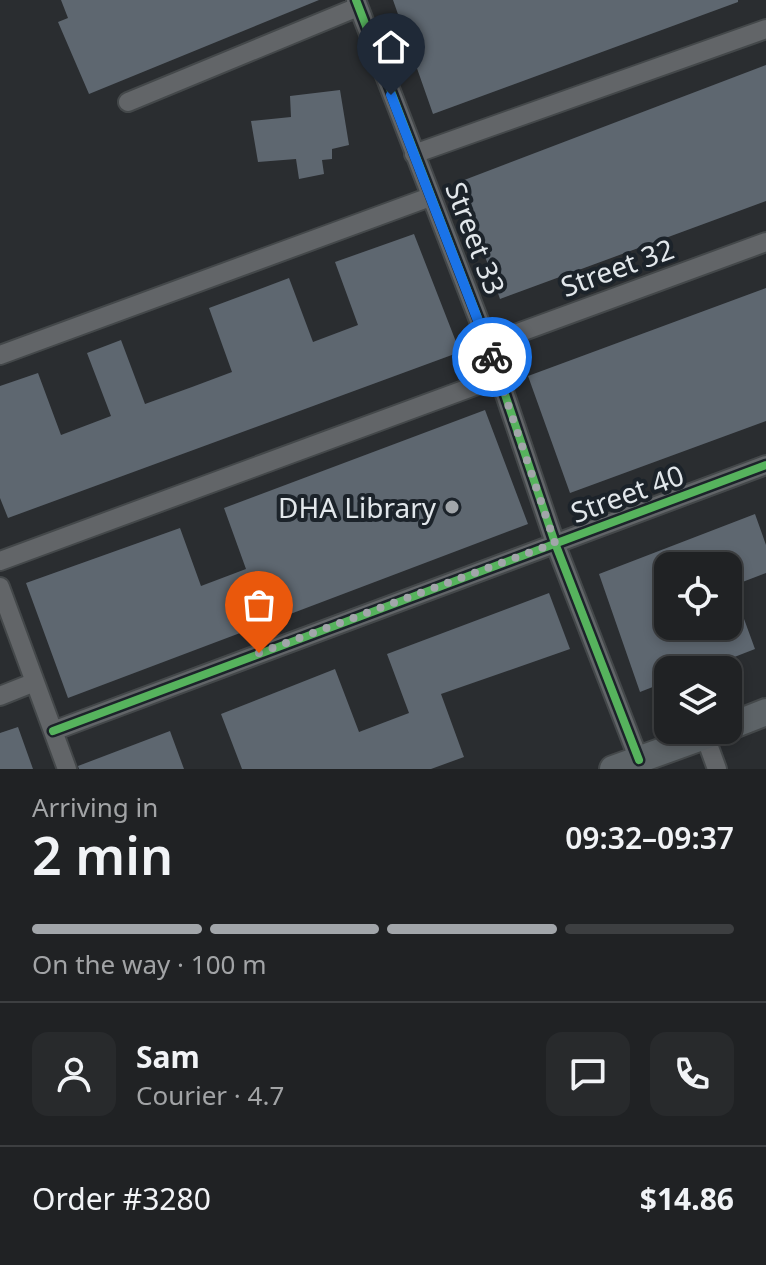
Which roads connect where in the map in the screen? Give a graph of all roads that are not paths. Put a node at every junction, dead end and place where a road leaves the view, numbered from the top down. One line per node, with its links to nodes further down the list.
1 (357, 4): 3 (street); 4 (street, Street 33)
2 (766, 29): 4 (street)
3 (128, 102)
4 (414, 154): 5 (street, Street 33)
5 (430, 197): 7 (street, Street 33); 8 (street)
6 (766, 242): 7 (street, Street 32)
7 (488, 344): 9 (street, Street 33)
8 (0, 355)
9 (499, 377): 11 (street, Street 33); 12 (street)
10 (766, 465): 11 (street, Street 40)
11 (555, 543): 18 (street, Street 40); 21 (street, Street 33)
12 (0, 561)
13 (0, 587): 14 (street)
14 (35, 682): 15 (street); 18 (street)
15 (0, 696)
16 (766, 712): 17 (main road)
17 (742, 722)
18 (53, 731): 22 (street)
19 (683, 744): 21 (main road)
20 (718, 744): 24 (street)
21 (639, 760): 23 (main road)
22 (67, 769)
23 (613, 769)
24 (717, 769)

